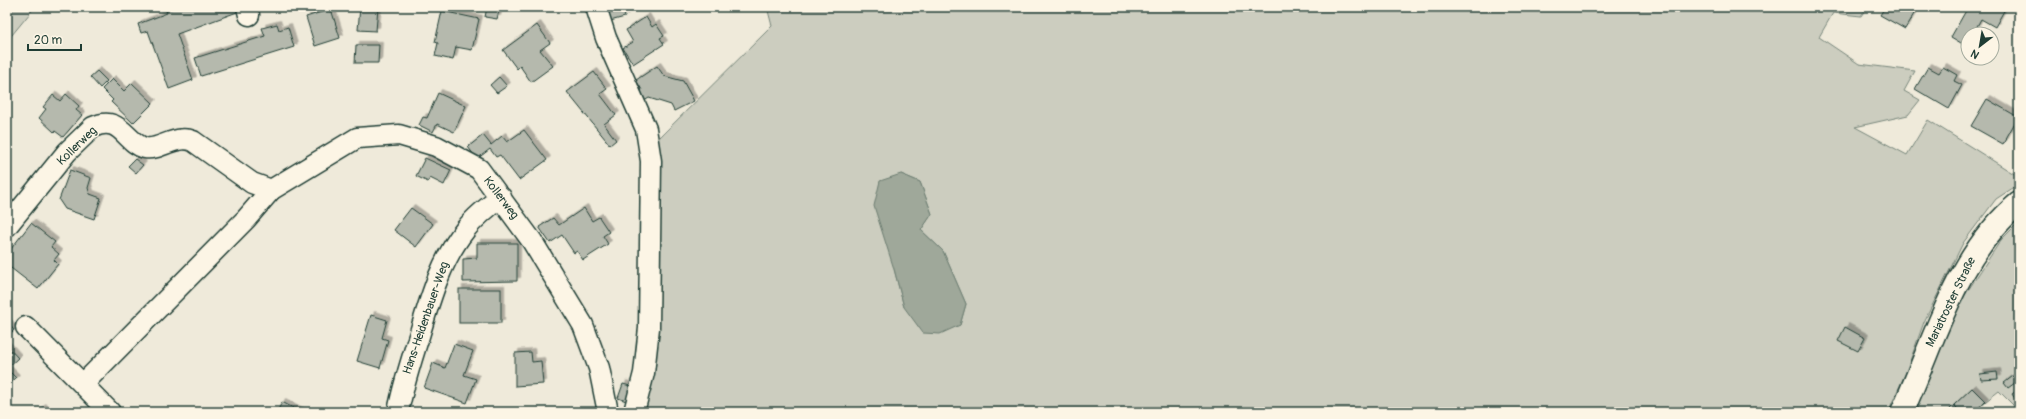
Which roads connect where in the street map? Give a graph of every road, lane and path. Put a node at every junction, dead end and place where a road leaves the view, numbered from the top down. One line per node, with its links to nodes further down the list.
1 (596, 7): 11 (street)
2 (270, 190): 3 (street, Kollerweg); 5 (street, Kollerweg); 7 (street, Kollerweg)
3 (500, 197): 9 (street, Hans-Heidenbauer-Weg); 10 (street, Kollerweg)
4 (2019, 203): 12 (main road, Mariatroster Straße)
5 (7, 226)
6 (26, 327): 7 (street)
7 (84, 383): 8 (street)
8 (110, 412)
9 (398, 412)
10 (608, 412)
11 (634, 412)
12 (1902, 412)

